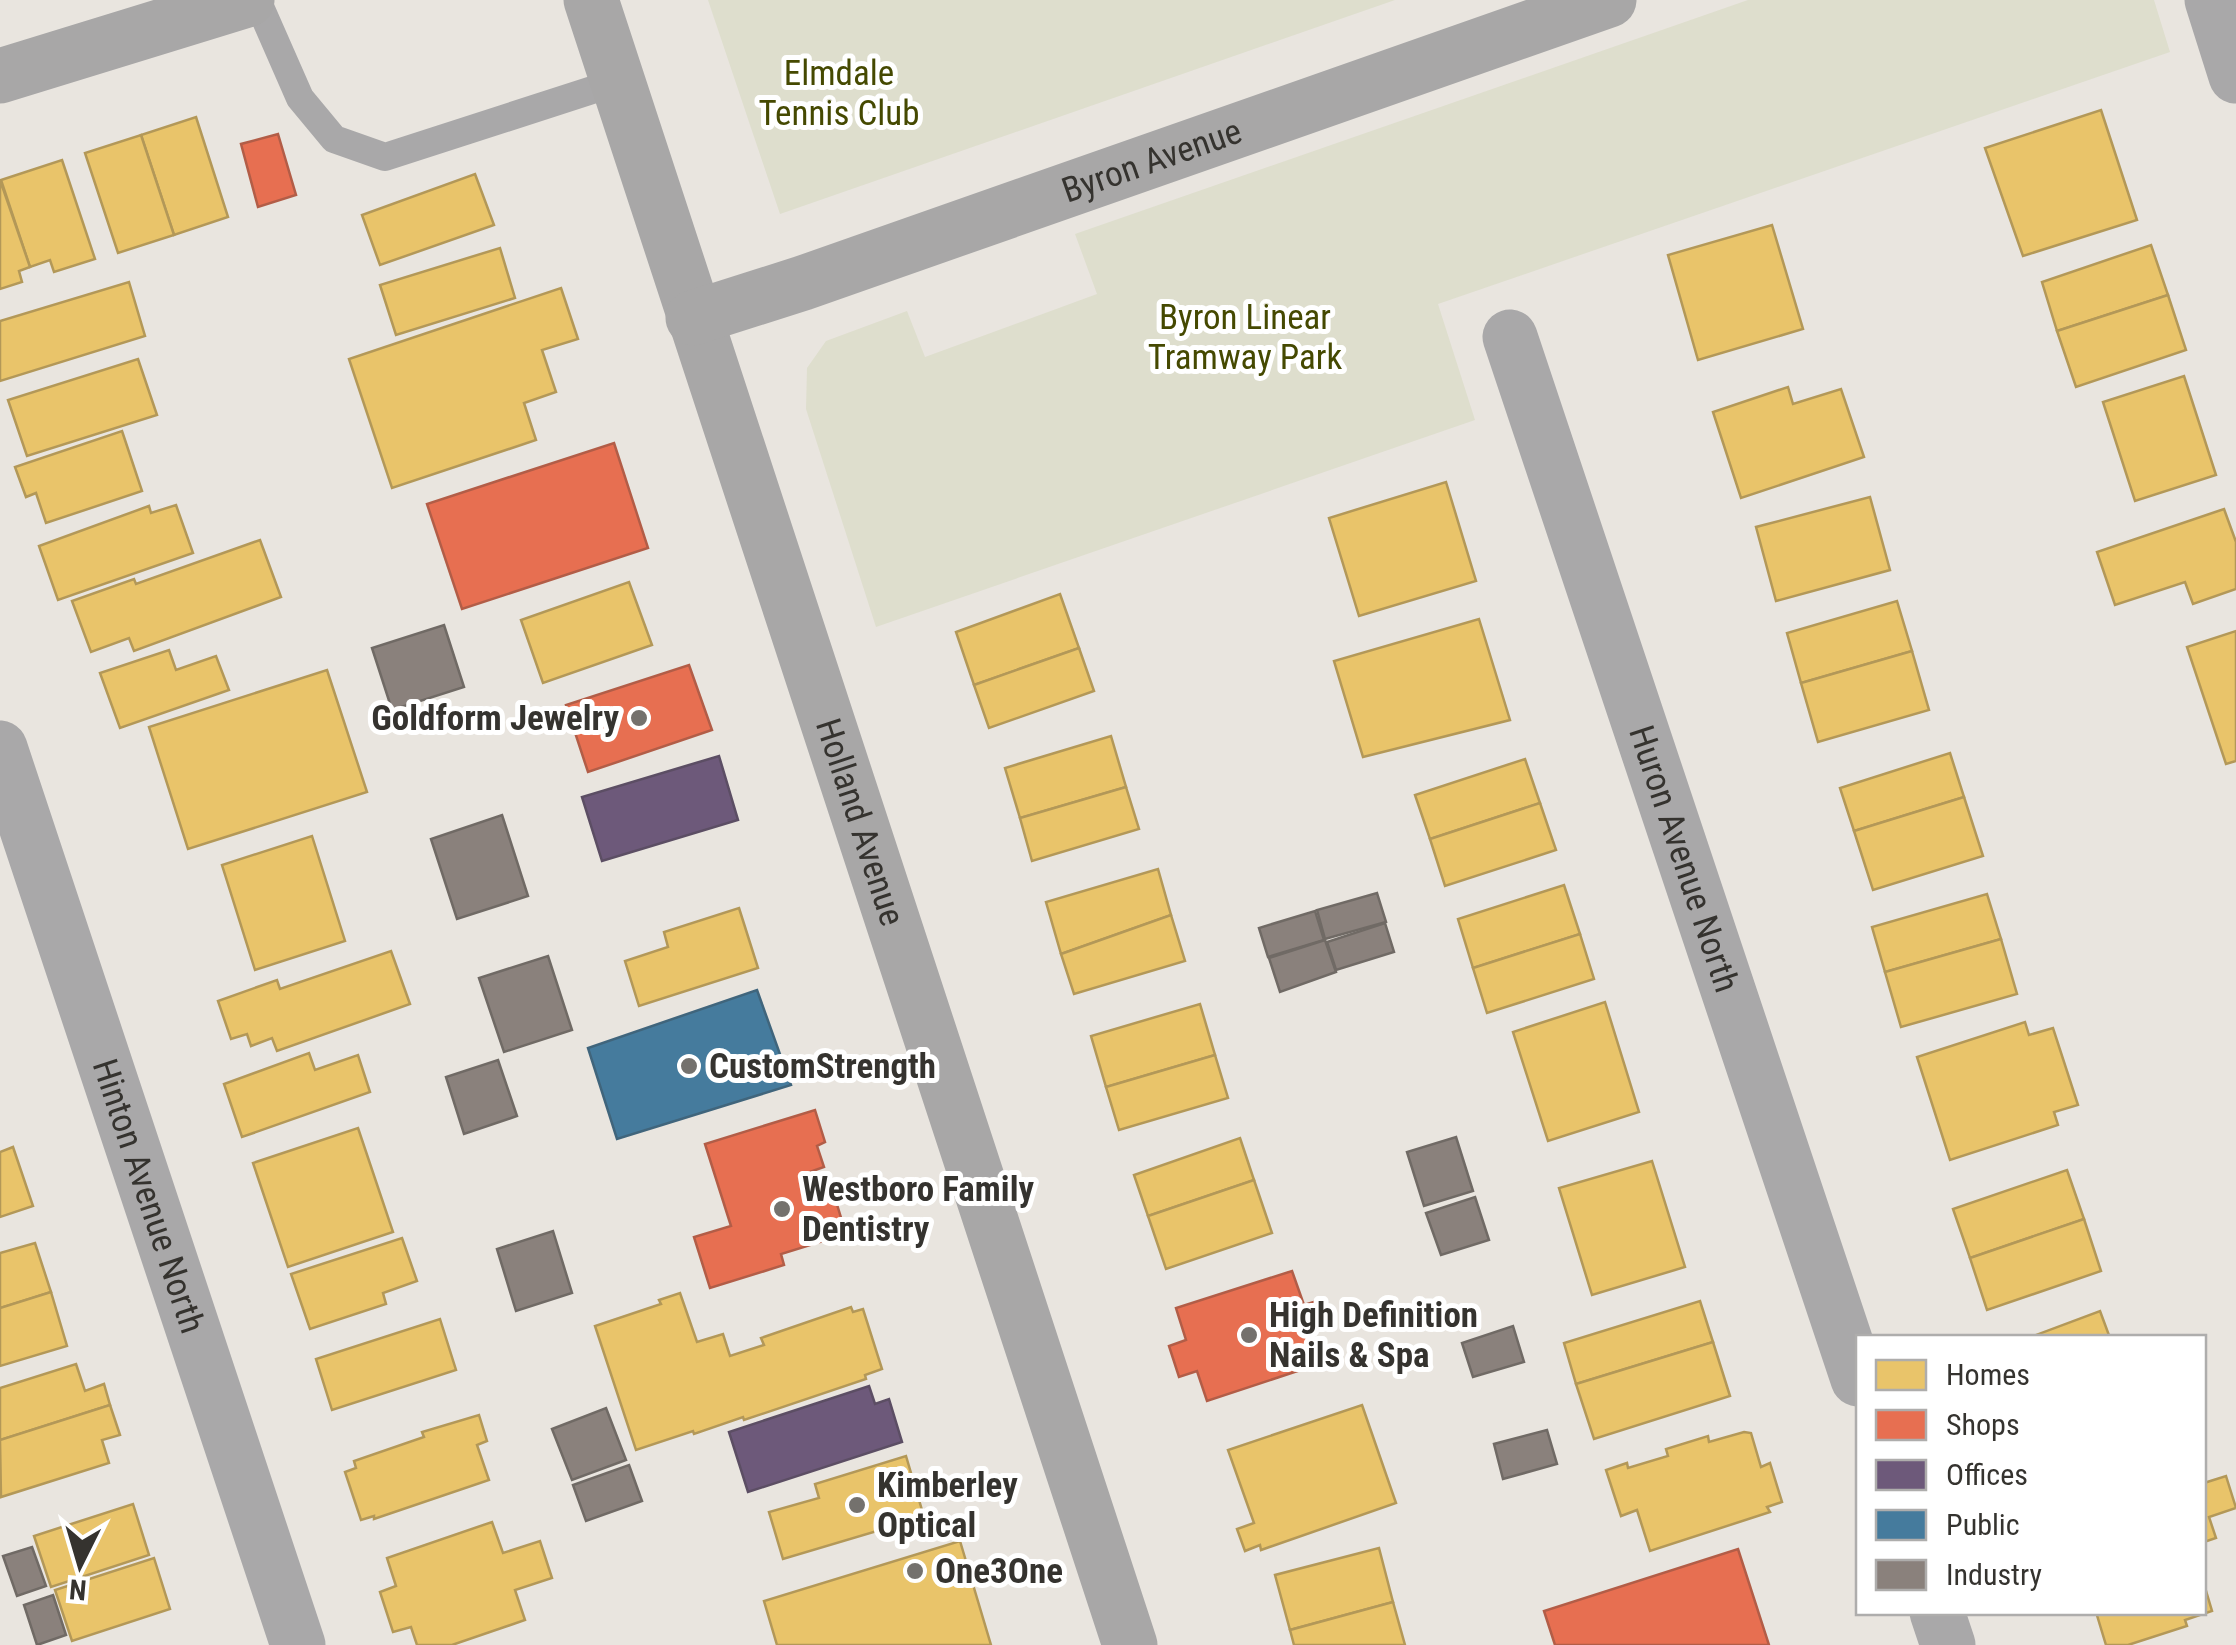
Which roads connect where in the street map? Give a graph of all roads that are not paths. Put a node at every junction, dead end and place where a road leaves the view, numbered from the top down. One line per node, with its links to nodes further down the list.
1 (248, 0): 6 (street)
2 (257, 0): 8 (lane)
3 (590, 0): 8 (street, Holland Avenue)
4 (1609, 0): 9 (street, Byron Avenue)
5 (2212, 0): 7 (street)
6 (0, 76)
7 (2236, 76)
8 (617, 82): 9 (street, Holland Avenue)
9 (693, 318): 15 (street, Holland Avenue)
10 (1510, 337): 12 (street, Huron Avenue North)
11 (0, 748): 14 (street, Hinton Avenue North)
12 (1856, 1373)
13 (1938, 1615): 16 (street)
14 (298, 1645)
15 (1130, 1645)
16 (1948, 1645)

